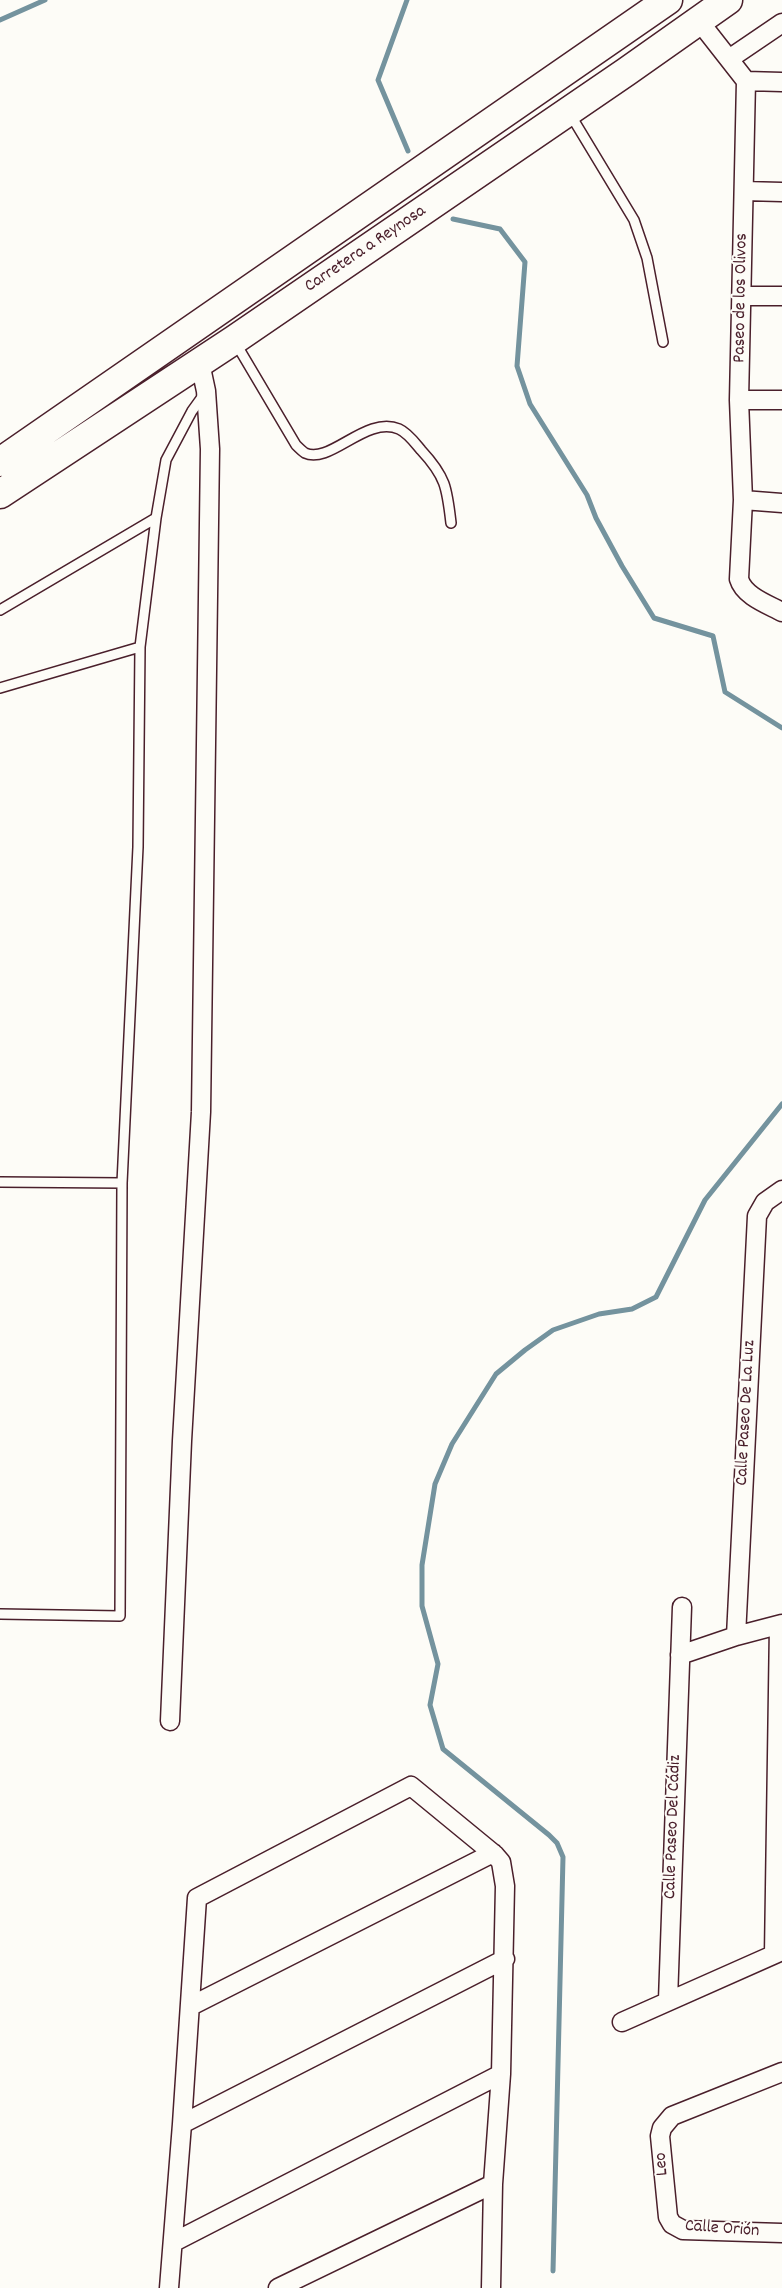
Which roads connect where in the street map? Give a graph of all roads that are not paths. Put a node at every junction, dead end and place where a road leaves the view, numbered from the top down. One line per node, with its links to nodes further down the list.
1 (728, 0): 3 (main road, Carretera a Reynosa)
2 (654, 4): 3 (main road); 19 (main road, Carretera a Reynosa)
3 (701, 11): 5 (street); 8 (main road, Carretera a Reynosa)
4 (782, 23): 5 (street)
5 (729, 59): 6 (street)
6 (746, 81): 7 (street); 9 (street, Paseo de los Olivos)
7 (782, 82)
8 (569, 112): 13 (main road, Carretera a Reynosa); 14 (lane)
9 (744, 191): 10 (street); 11 (street, Paseo de los Olivos)
10 (782, 192)
11 (742, 296): 12 (street); 17 (street, Paseo de los Olivos)
12 (782, 296)
13 (234, 340): 15 (main road, Carretera a Reynosa); 26 (lane)
14 (663, 342)
15 (200, 363): 16 (street); 22 (main road, Carretera a Reynosa)
16 (206, 391): 25 (lane); 39 (street)
17 (739, 400): 18 (street); 23 (street, Paseo de los Olivos)
18 (782, 400)
19 (39, 437): 20 (main road, Carretera a Reynosa); 21 (main road)
20 (0, 462)
21 (0, 474)
22 (0, 494)
23 (743, 500): 24 (street); 28 (street, Paseo de los Olivos)
24 (782, 503)
25 (156, 518): 27 (lane); 29 (lane)
26 (450, 523)
27 (0, 610)
28 (782, 612)
29 (140, 647): 30 (lane); 32 (lane)
30 (0, 688)
31 (0, 1182): 32 (lane)
32 (122, 1183): 35 (lane)
33 (777, 1193): 37 (street, Calle Paseo De La Luz)
34 (682, 1607): 38 (street, Calle Paseo Del Cádiz)
35 (0, 1614)
36 (780, 1624): 37 (street); 41 (street)
37 (736, 1636): 38 (street)
38 (680, 1655): 43 (street, Calle Paseo Del Cádiz)
39 (170, 1721)
40 (493, 1853): 42 (street); 44 (street); 44 (street)
41 (778, 1952): 43 (street)
42 (505, 1960): 47 (street); 48 (street)
43 (668, 2000): 45 (street)
44 (191, 2006): 48 (street)
45 (622, 2022)
46 (782, 2072): 50 (street, Leo)
47 (501, 2074): 49 (street); 52 (street)
48 (182, 2124): 52 (street)
49 (493, 2184): 54 (street); 55 (street)
50 (668, 2217): 51 (street, Calle Orión)
51 (782, 2233)
52 (174, 2242): 53 (street)
53 (169, 2288)
54 (278, 2288)
55 (491, 2288)

